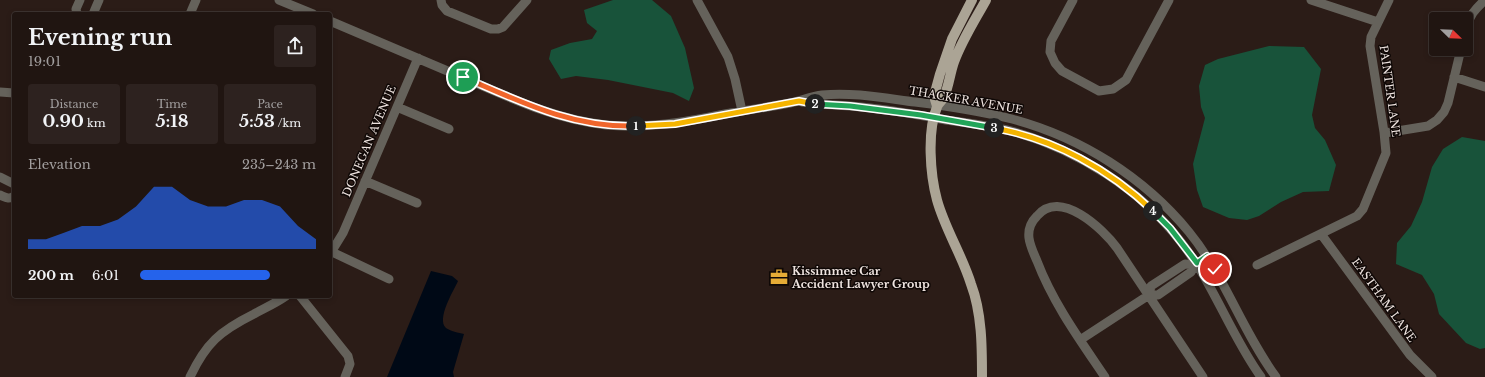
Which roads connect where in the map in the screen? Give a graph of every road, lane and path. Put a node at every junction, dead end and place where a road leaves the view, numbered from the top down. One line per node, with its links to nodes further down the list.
1 (80, 0): 16 (street)
2 (99, 0): 17 (street)
3 (196, 0): 18 (street)
4 (279, 0): 19 (street)
5 (441, 0): 6 (street)
6 (527, 0)
7 (697, 0): 33 (street)
8 (972, 0): 31 (main road)
9 (981, 0): 21 (main road)
10 (986, 0): 21 (main road)
11 (1073, 0): 12 (street)
12 (1169, 0)
13 (1311, 0): 23 (street)
14 (1389, 0): 23 (street, PAINTER LANE)
15 (1485, 0): 20 (street)
16 (77, 12)
17 (94, 12)
18 (191, 12)
19 (308, 12)
20 (1473, 12)
21 (975, 19): 31 (main road)
22 (332, 22): 25 (street, THACKER AVENUE)
23 (1378, 22): 36 (street, PAINTER LANE)
24 (1459, 56): 26 (street)
25 (418, 58): 32 (street, DONEGAN AVENUE); 33 (street, THACKER AVENUE)
26 (1454, 77): 27 (street); 36 (street)
27 (1485, 87)
28 (0, 92): 29 (street)
29 (12, 93)
30 (799, 101): 31 (street, THACKER AVENUE); 33 (street, THACKER AVENUE); 34 (street, THACKER AVENUE)
31 (937, 106): 34 (main road); 46 (street, THACKER AVENUE)
32 (397, 107): 35 (street); 38 (street, DONEGAN AVENUE)
33 (742, 111)
34 (934, 118): 47 (street, THACKER AVENUE); 56 (main road)
35 (449, 129)
36 (1385, 134): 43 (street, PAINTER LANE)
37 (0, 177): 39 (street)
38 (365, 181): 42 (street); 44 (street, DONEGAN AVENUE)
39 (12, 183)
40 (0, 195): 41 (street)
41 (12, 197)
42 (417, 203)
43 (1321, 234): 48 (street, PAINTER LANE); 61 (street, EASTHAM LANE)
44 (332, 251)
45 (332, 253): 49 (street)
46 (1207, 256): 47 (street); 60 (street, THACKER AVENUE)
47 (1196, 264): 50 (street); 59 (street, THACKER AVENUE)
48 (1257, 265)
49 (389, 279)
50 (1149, 295): 53 (street); 53 (street); 58 (street)
51 (282, 298): 54 (street)
52 (302, 298): 55 (street)
53 (1080, 340): 57 (street)
54 (190, 377)
55 (345, 377)
56 (982, 377)
57 (1105, 377)
58 (1203, 377)
59 (1261, 377)
60 (1276, 377)
61 (1432, 377)

